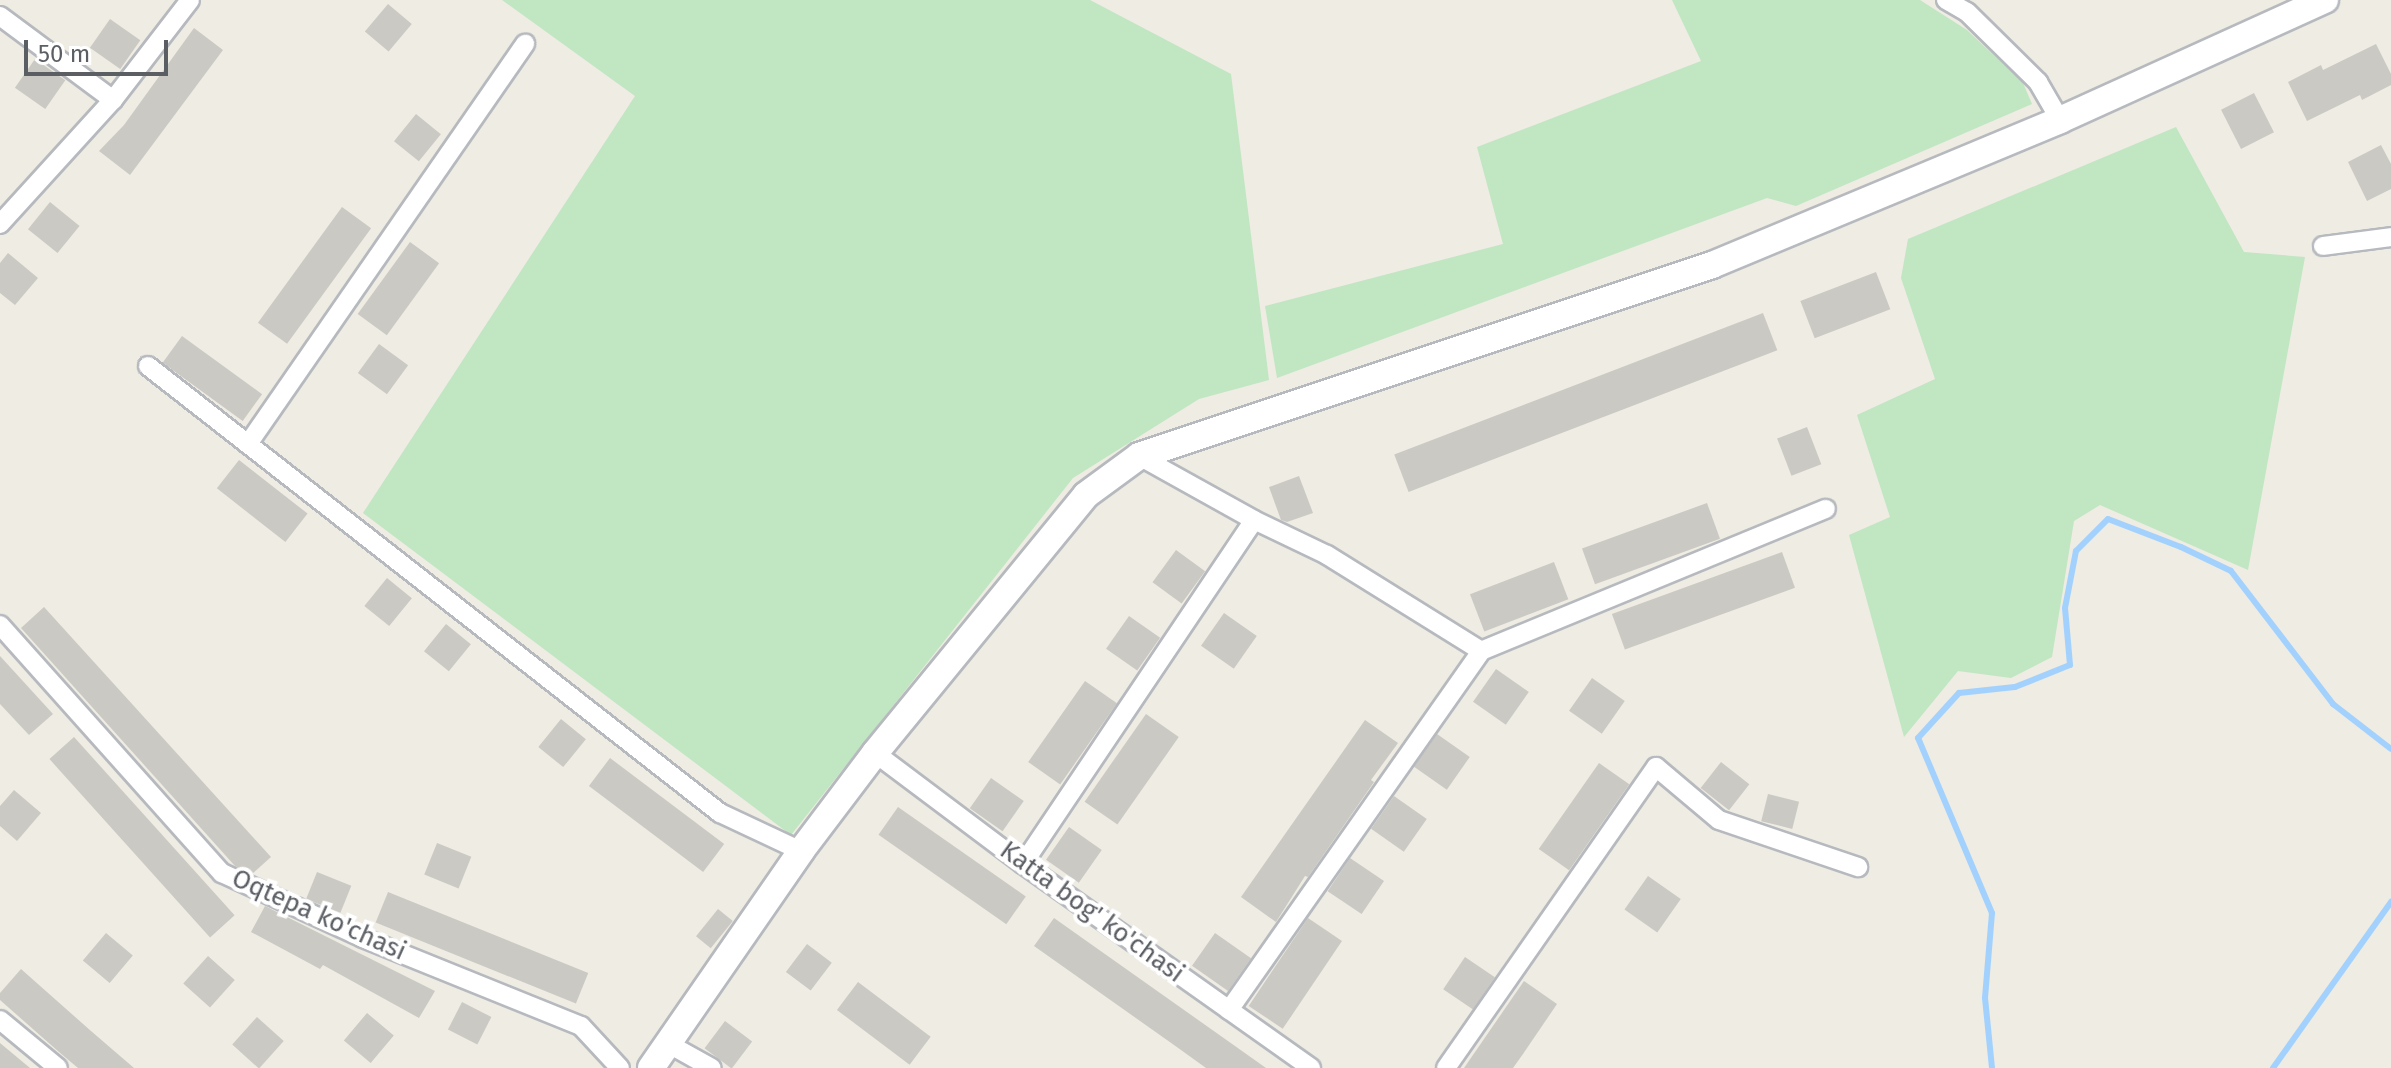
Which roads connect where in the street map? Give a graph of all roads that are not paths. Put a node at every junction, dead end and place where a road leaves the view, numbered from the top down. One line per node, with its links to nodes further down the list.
1 (190, 0): 6 (street)
2 (1946, 0): 7 (street)
3 (2325, 0): 7 (main road)
4 (0, 16): 6 (street)
5 (525, 44): 12 (street)
6 (113, 100): 8 (street)
7 (2060, 120): 13 (main road)
8 (0, 224)
9 (2391, 237): 10 (street)
10 (2323, 246)
11 (148, 366): 12 (street)
12 (248, 444): 19 (street)
13 (1139, 456): 15 (street); 18 (main road)
14 (1826, 509): 17 (street)
15 (1254, 520): 17 (street); 20 (street)
16 (0, 625): 26 (street, Oqtepa ko'chasi)
17 (1481, 651): 22 (street)
18 (875, 753): 19 (main road); 20 (street, Katta bog' ko'chasi)
19 (801, 851): 24 (main road)
20 (1023, 864): 22 (street, Katta bog' ko'chasi)
21 (1858, 867): 29 (street)
22 (1229, 1010): 28 (street, Katta bog' ko'chasi)
23 (0, 1020): 25 (street)
24 (659, 1060): 27 (street)
25 (58, 1068)
26 (620, 1068)
27 (712, 1068)
28 (1311, 1068)
29 (1446, 1068)

